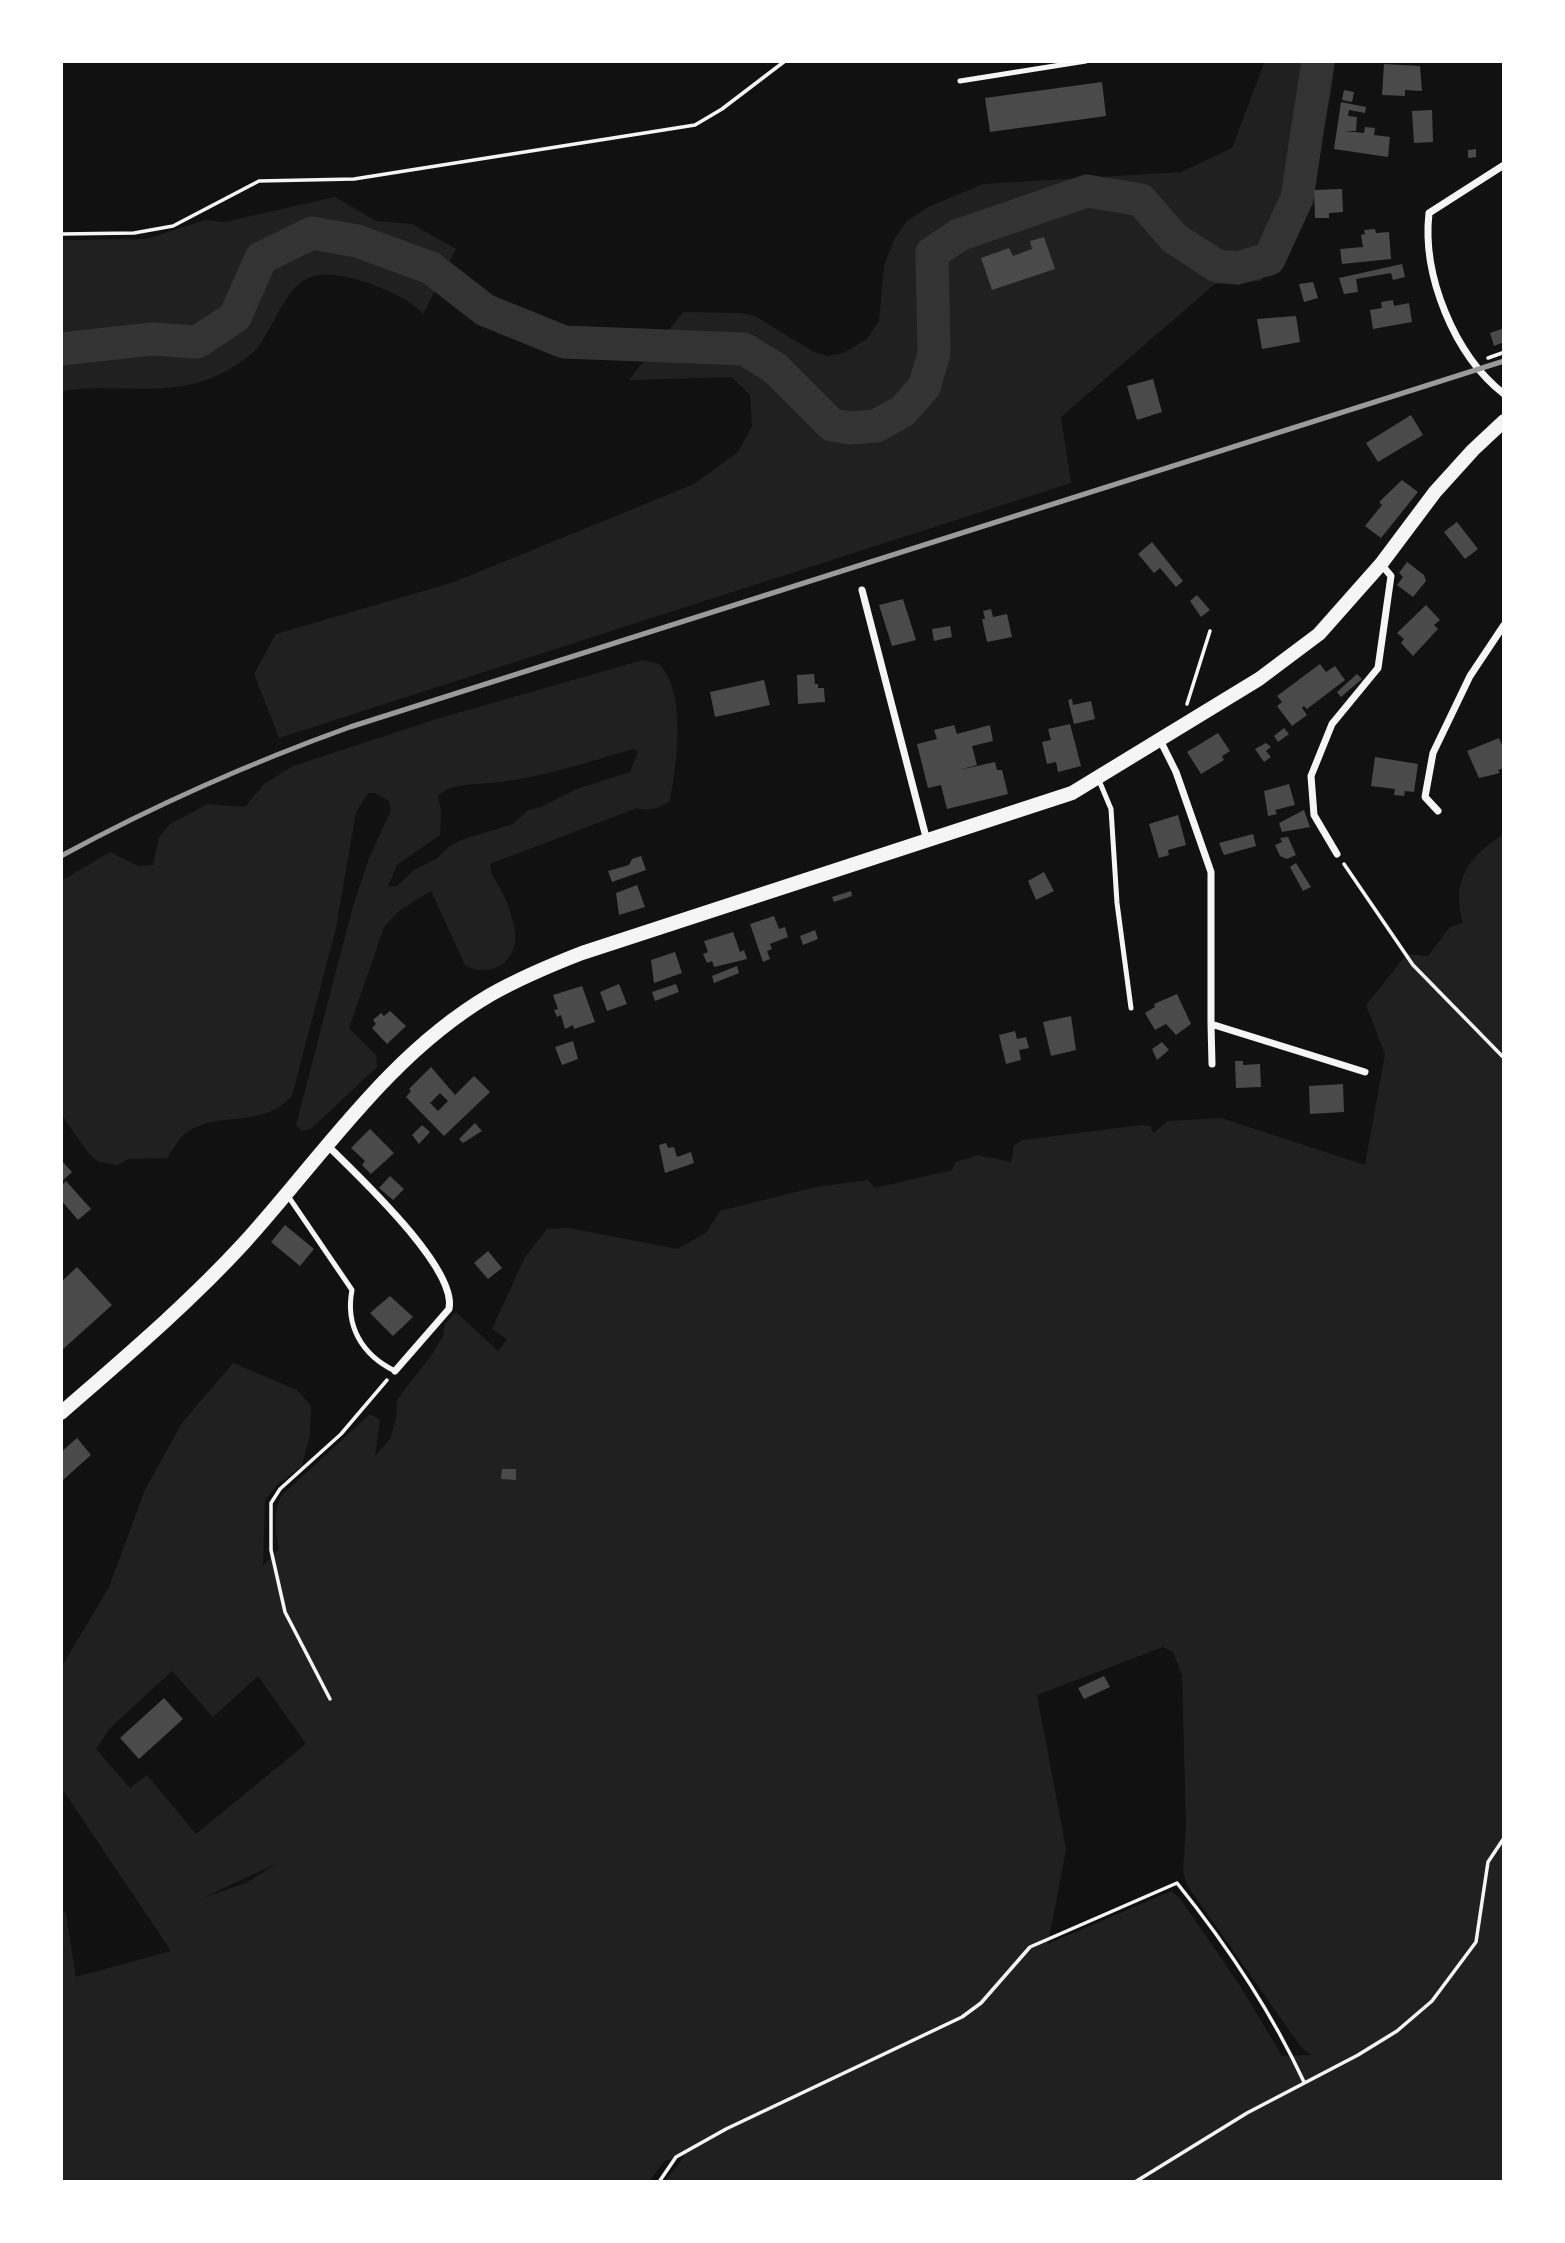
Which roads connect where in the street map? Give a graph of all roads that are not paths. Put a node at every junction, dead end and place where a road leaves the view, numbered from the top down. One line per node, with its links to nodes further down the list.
1 (1086, 61): 2 (lane)
2 (960, 81)
3 (1504, 165): 4 (street)
4 (1504, 394)
5 (1504, 421): 6 (main road)
6 (1381, 564): 9 (main road); 13 (street)
7 (862, 590): 12 (street)
8 (1504, 625): 11 (street)
9 (1160, 740): 10 (main road); 15 (street)
10 (1098, 778): 12 (main road); 14 (lane)
11 (1438, 811)
12 (927, 842): 18 (main road)
13 (1337, 854)
14 (1131, 1008)
15 (1211, 1024): 16 (street); 17 (street)
16 (1212, 1064)
17 (1365, 1072)
18 (326, 1144): 19 (main road); 20 (street)
19 (286, 1194): 20 (lane); 21 (main road)
20 (395, 1371)
21 (61, 1413)

